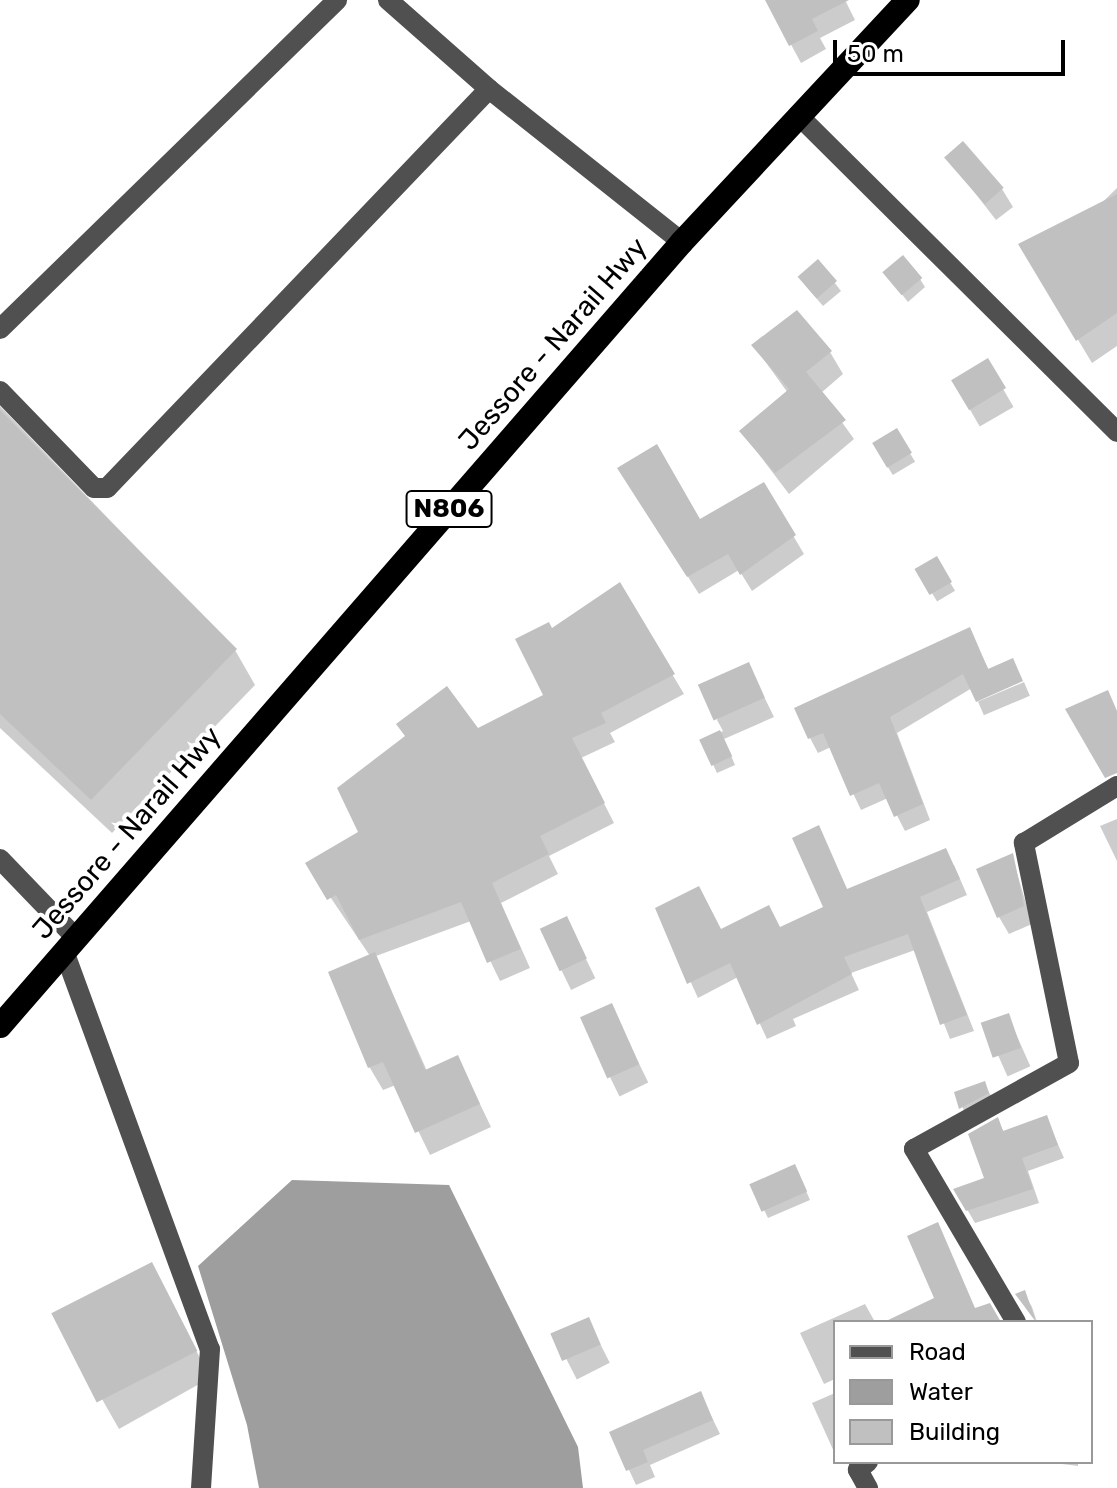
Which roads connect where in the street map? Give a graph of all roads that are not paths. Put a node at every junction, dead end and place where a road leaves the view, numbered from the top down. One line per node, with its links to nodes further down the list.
1 (337, 0): 7 (street)
2 (388, 0): 4 (street)
3 (908, 0): 5 (highway, Jessore - Narail Hwy / N806)
4 (489, 89): 6 (street); 8 (street)
5 (798, 115): 6 (highway, Jessore - Narail Hwy / N806); 9 (street)
6 (682, 242): 12 (highway, Jessore - Narail Hwy / N806)
7 (0, 329)
8 (0, 391)
9 (1117, 432)
10 (1117, 786): 14 (street)
11 (0, 859): 12 (street)
12 (70, 944): 13 (highway, Jessore - Narail Hwy / N806); 16 (street)
13 (0, 1026)
14 (1015, 1320)
15 (866, 1464): 17 (street)
16 (201, 1488)
17 (868, 1488)

